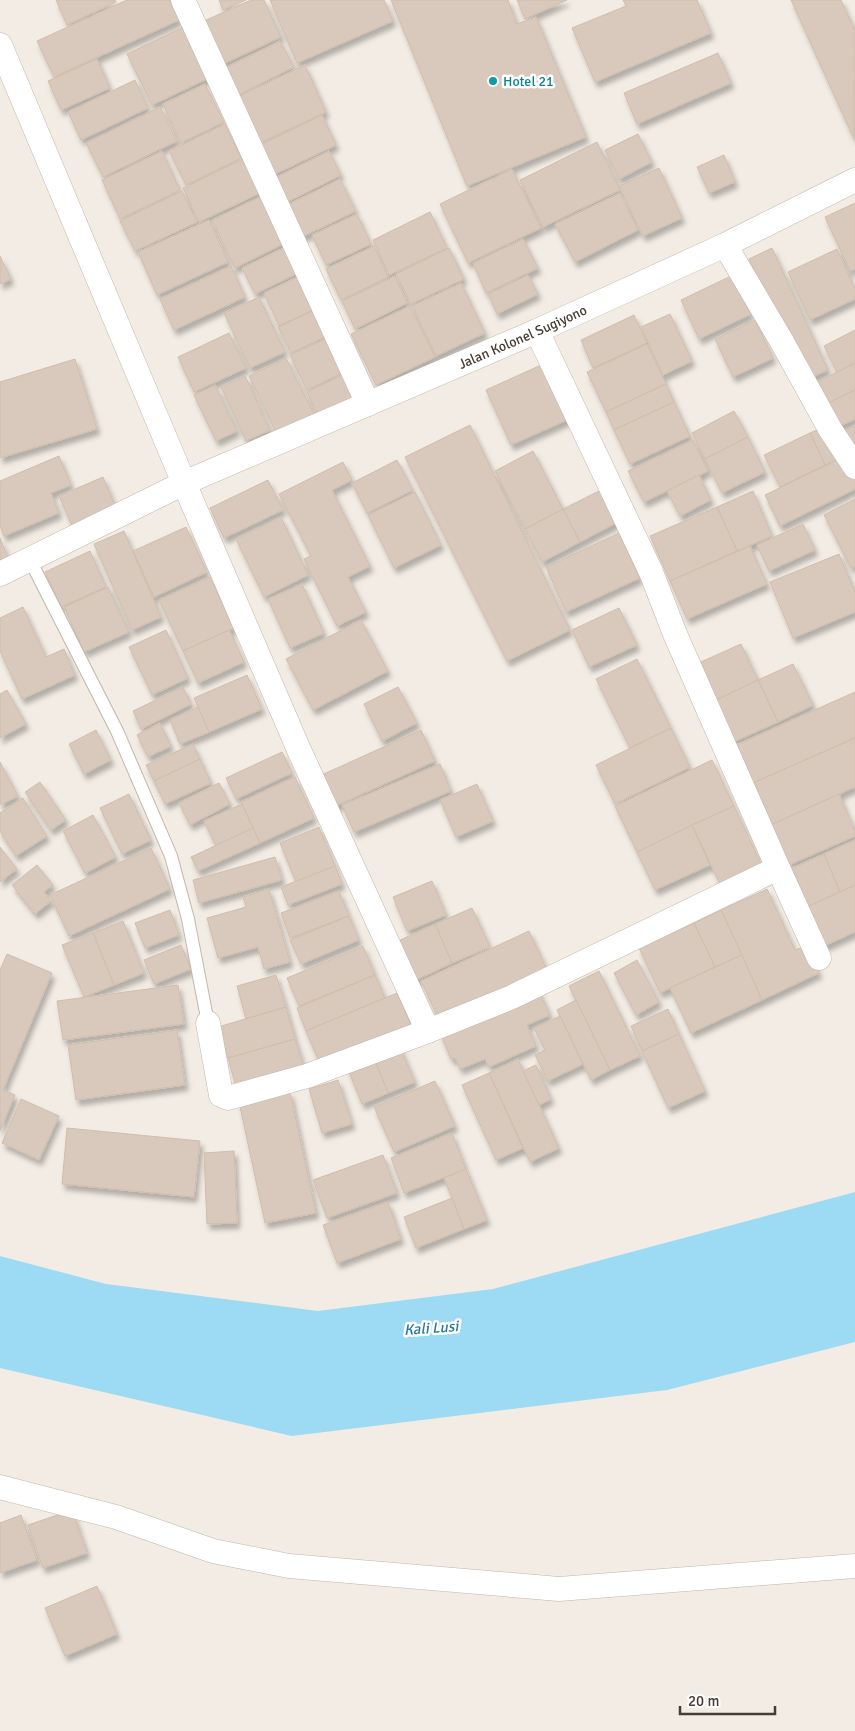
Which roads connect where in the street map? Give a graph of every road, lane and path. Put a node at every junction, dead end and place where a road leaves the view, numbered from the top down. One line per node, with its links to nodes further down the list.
1 (183, 0): 6 (street)
2 (0, 45): 8 (street)
3 (855, 180): 4 (street, Jalan Kolonel Sugiyono)
4 (725, 245): 5 (street, Jalan Kolonel Sugiyono); 7 (street)
5 (537, 331): 6 (street, Jalan Kolonel Sugiyono); 11 (street)
6 (368, 404): 8 (street, Jalan Kolonel Sugiyono)
7 (855, 466)
8 (184, 483): 9 (street, Jalan Kolonel Sugiyono); 14 (street)
9 (30, 560): 10 (street, Jalan Kolonel Sugiyono); 13 (lane)
10 (0, 574)
11 (778, 868): 12 (street); 14 (street)
12 (819, 958)
13 (208, 1023): 14 (street)
14 (428, 1032)
15 (0, 1488): 16 (street)
16 (855, 1566)

